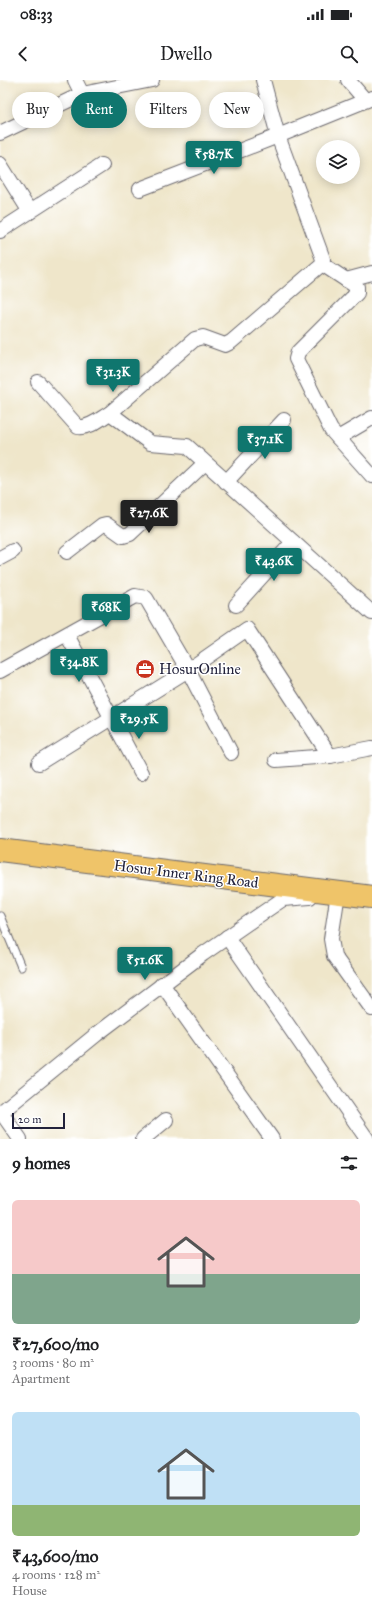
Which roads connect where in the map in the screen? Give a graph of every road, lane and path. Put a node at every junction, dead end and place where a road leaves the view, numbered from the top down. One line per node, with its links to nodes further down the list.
1 (75, 80): 5 (street)
2 (152, 80): 6 (street)
3 (263, 80): 10 (street)
4 (348, 80): 8 (street)
5 (81, 92)
6 (92, 92)
7 (71, 99): 9 (street)
8 (369, 99): 10 (street)
9 (0, 133)
10 (278, 136): 13 (street); 16 (street)
11 (0, 164): 14 (street)
12 (102, 165): 14 (street)
13 (140, 189)
14 (30, 212): 15 (street)
15 (0, 231)
16 (322, 264): 18 (street); 20 (street)
17 (372, 273): 18 (street)
18 (346, 280): 23 (street)
19 (38, 382): 20 (street)
20 (110, 413): 24 (street)
21 (372, 418): 23 (street)
22 (284, 420): 26 (street)
23 (338, 438): 25 (street)
24 (205, 463): 26 (street); 29 (street)
25 (372, 476)
26 (226, 482): 27 (street)
27 (293, 542): 31 (street); 32 (street)
28 (13, 551): 30 (street)
29 (67, 552)
30 (0, 558)
31 (236, 605)
32 (372, 613)
33 (67, 635): 34 (street); 35 (street); 36 (street)
34 (188, 670): 36 (street); 38 (street); 39 (street)
35 (0, 671)
36 (113, 718): 41 (street); 42 (street)
37 (372, 748): 39 (street)
38 (231, 753)
39 (330, 756): 40 (street)
40 (276, 760)
41 (39, 763)
42 (141, 773)
43 (1, 849): 44 (main road, Hosur Inner Ring Road)
44 (330, 892): 45 (main road, Hosur Inner Ring Road); 47 (street); 50 (street)
45 (372, 897)
46 (0, 916): 48 (lane)
47 (227, 937): 49 (street); 56 (street)
48 (21, 967)
49 (162, 984): 51 (street); 55 (street)
50 (372, 1009)
51 (1, 1113): 53 (street)
52 (166, 1120): 54 (street)
53 (20, 1139)
54 (143, 1139)
55 (272, 1139)
56 (367, 1139)

